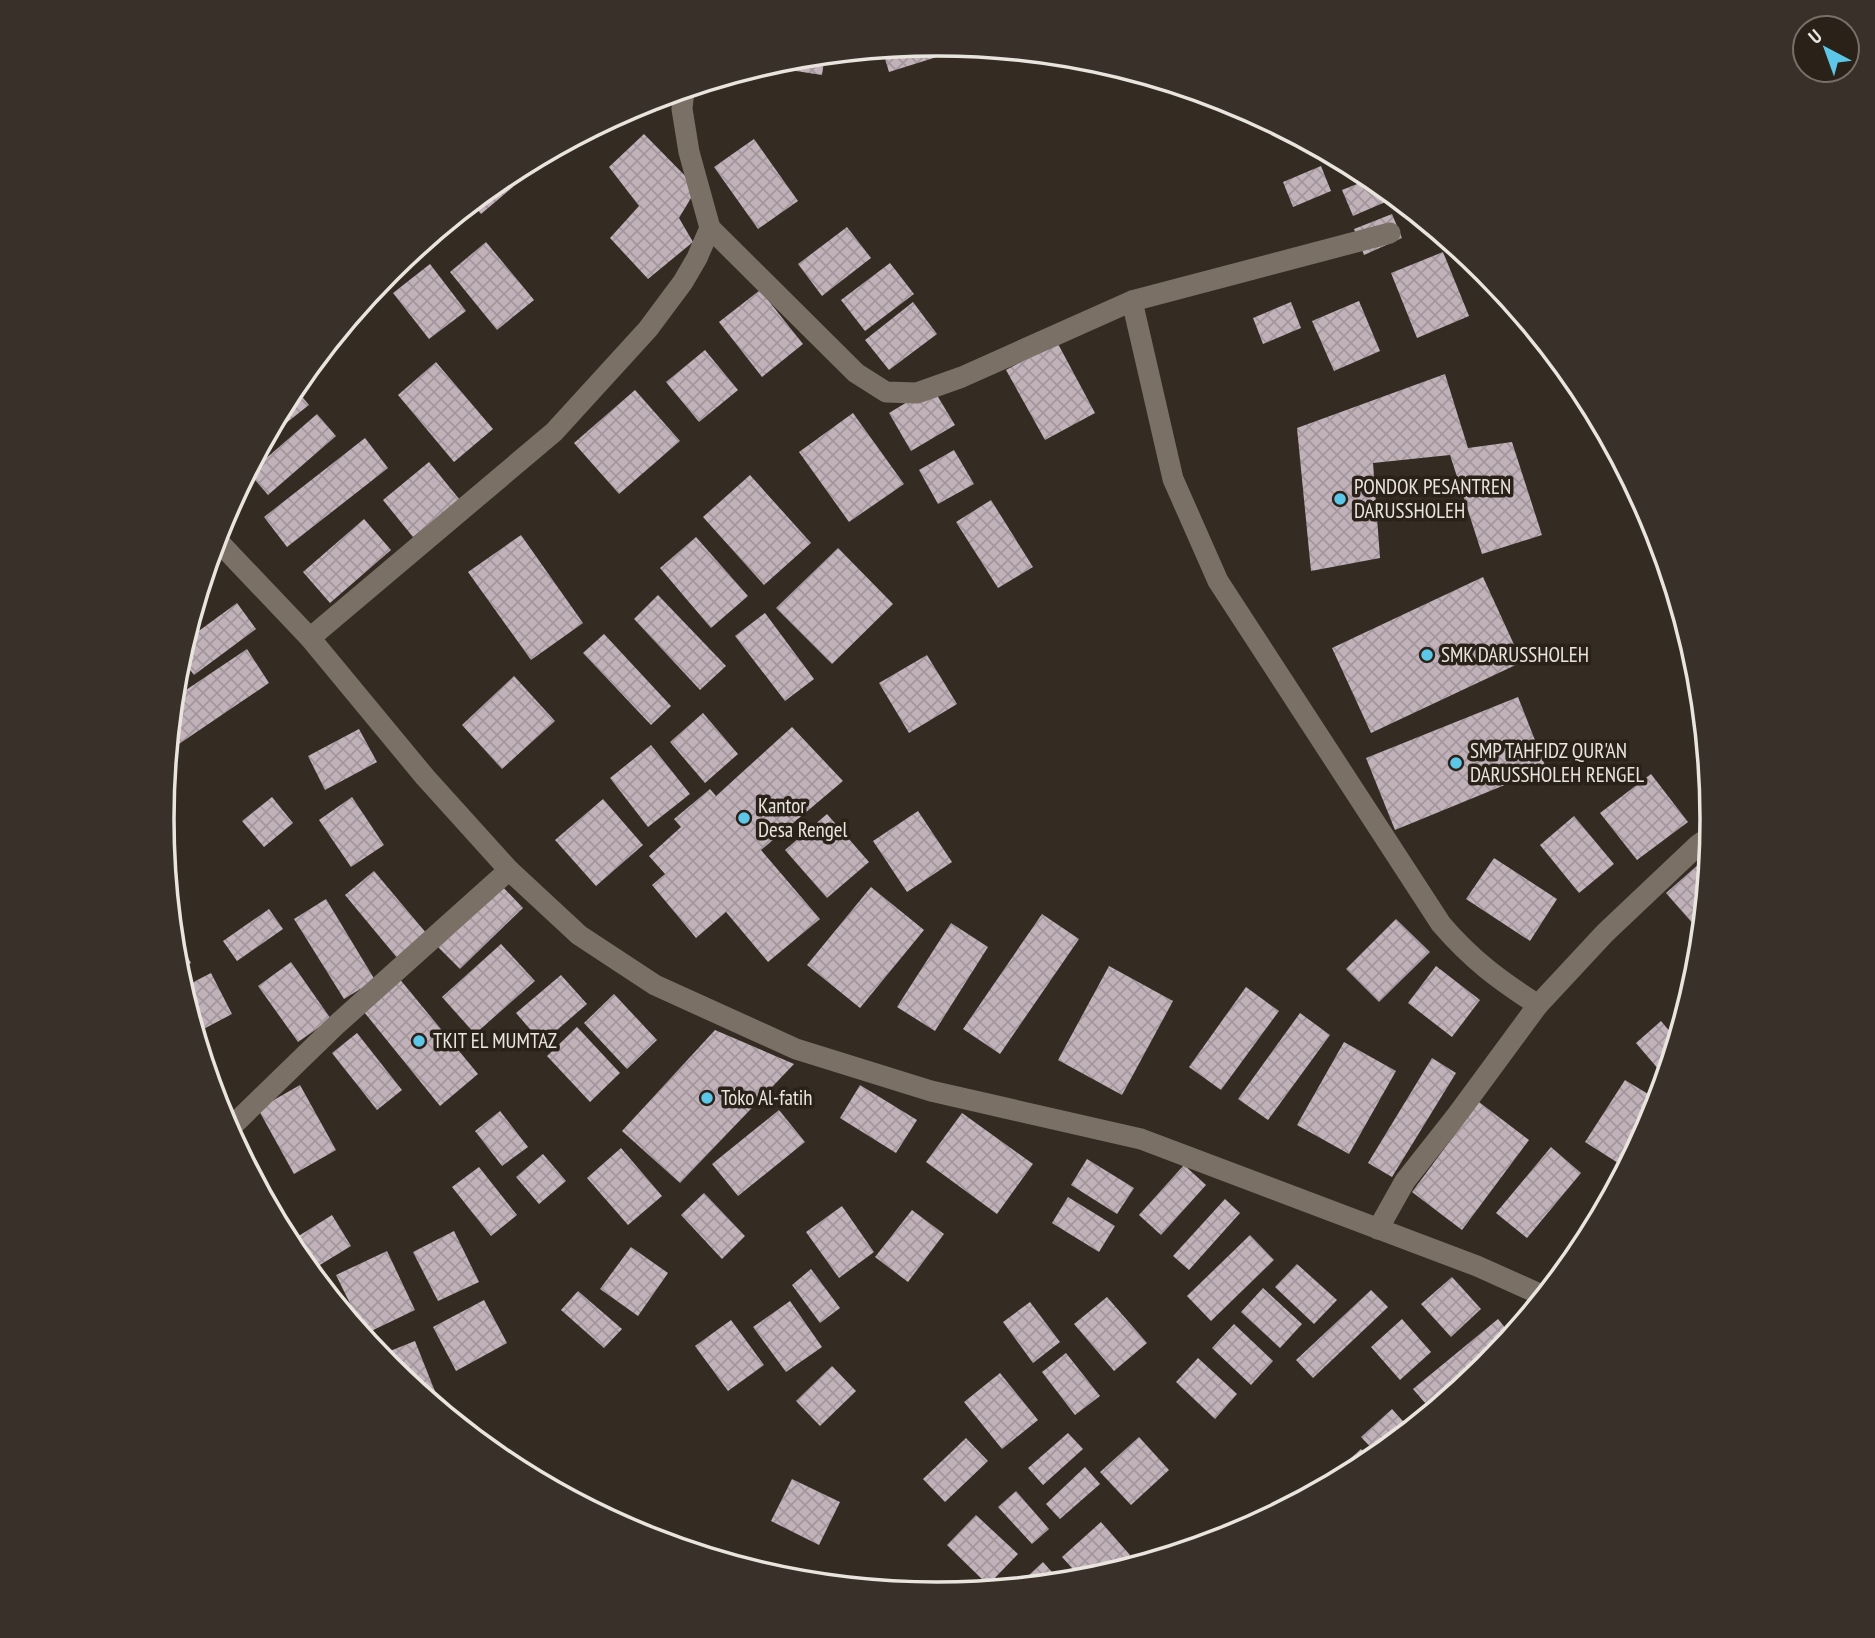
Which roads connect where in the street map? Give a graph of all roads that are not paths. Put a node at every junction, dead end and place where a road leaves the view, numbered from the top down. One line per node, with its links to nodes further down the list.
1 (683, 100): 2 (street)
2 (710, 228): 4 (street); 6 (street)
3 (1390, 233): 4 (street)
4 (1132, 301): 9 (street)
5 (225, 548): 6 (street)
6 (310, 638): 8 (street)
7 (1700, 844): 9 (street)
8 (509, 870): 10 (street); 11 (street)
9 (1538, 1005): 11 (street)
10 (237, 1121)
11 (1378, 1229): 12 (street)
12 (1535, 1292)

